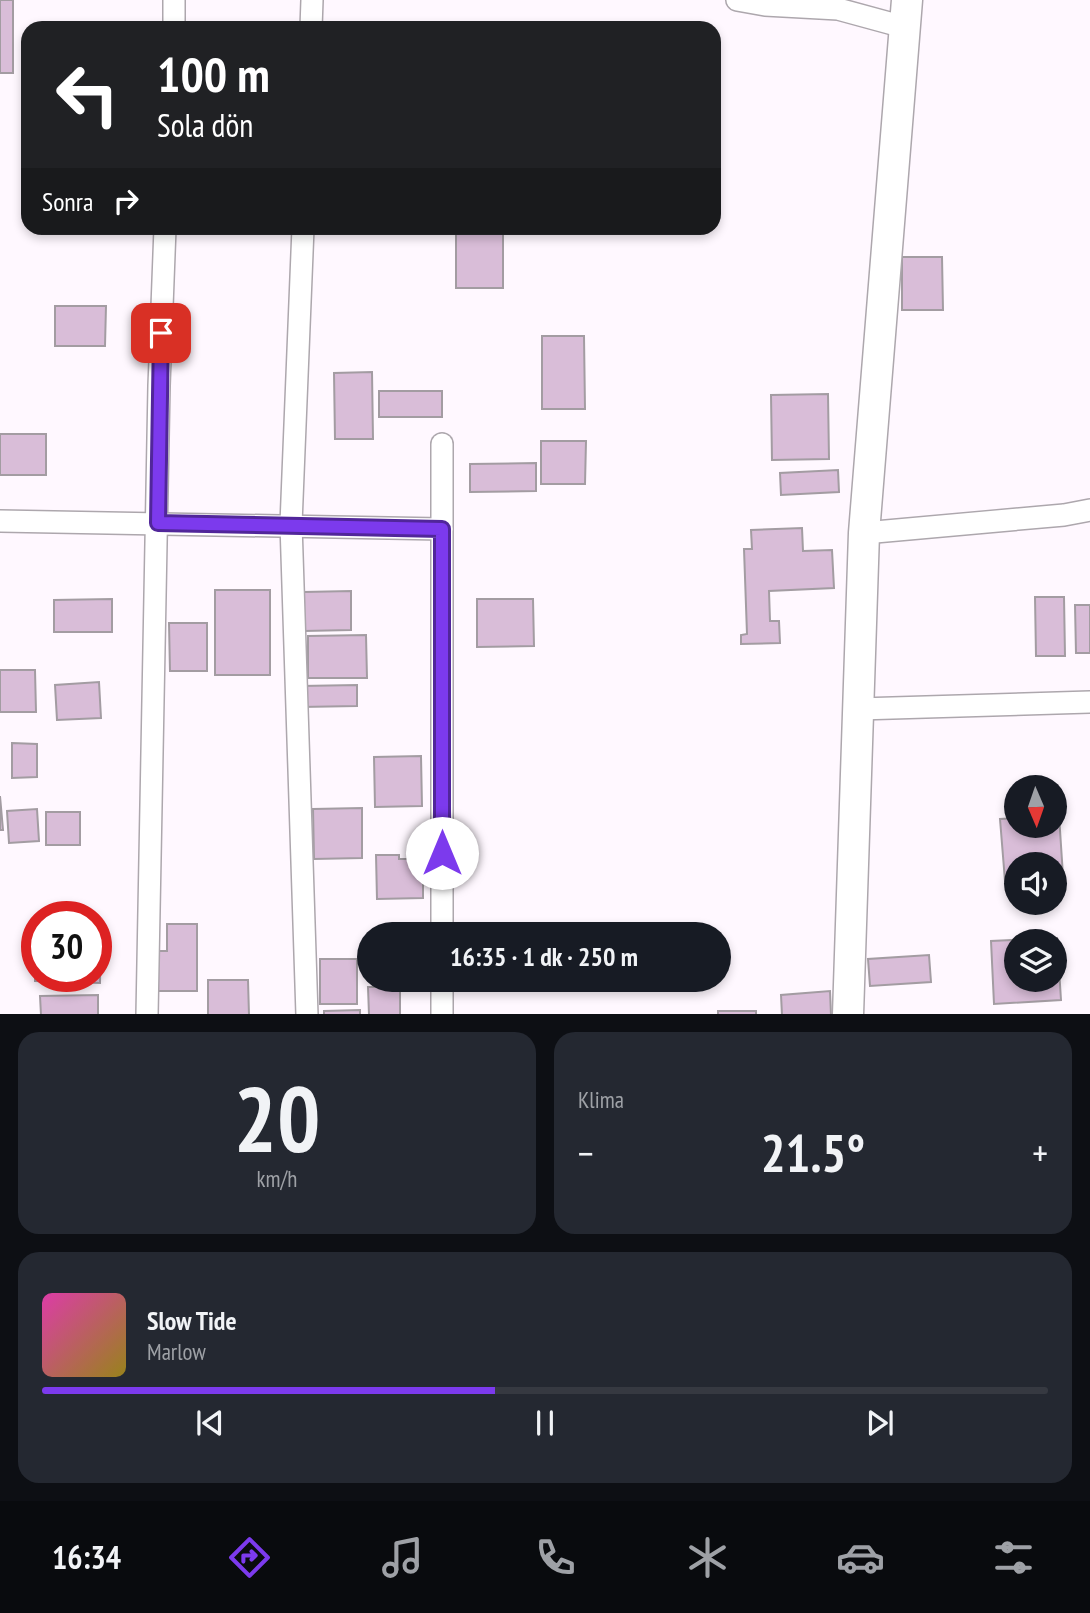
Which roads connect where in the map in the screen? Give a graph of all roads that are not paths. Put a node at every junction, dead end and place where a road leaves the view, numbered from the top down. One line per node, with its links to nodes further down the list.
1 (174, 0): 5 (street)
2 (312, 0): 6 (street)
3 (737, 0): 4 (street)
4 (905, 13): 15 (street)
5 (174, 21)
6 (310, 21)
7 (165, 235): 12 (street)
8 (303, 235): 13 (street)
9 (442, 444): 14 (street)
10 (1090, 510): 15 (street)
11 (0, 521): 12 (street)
12 (158, 523): 13 (street); 20 (street)
13 (291, 524): 14 (street); 21 (street)
14 (442, 529): 18 (street)
15 (864, 533): 17 (street)
16 (1090, 702): 17 (street)
17 (859, 709): 23 (street)
18 (442, 922)
19 (442, 992): 22 (street)
20 (147, 1014)
21 (307, 1014)
22 (442, 1014)
23 (848, 1014)

